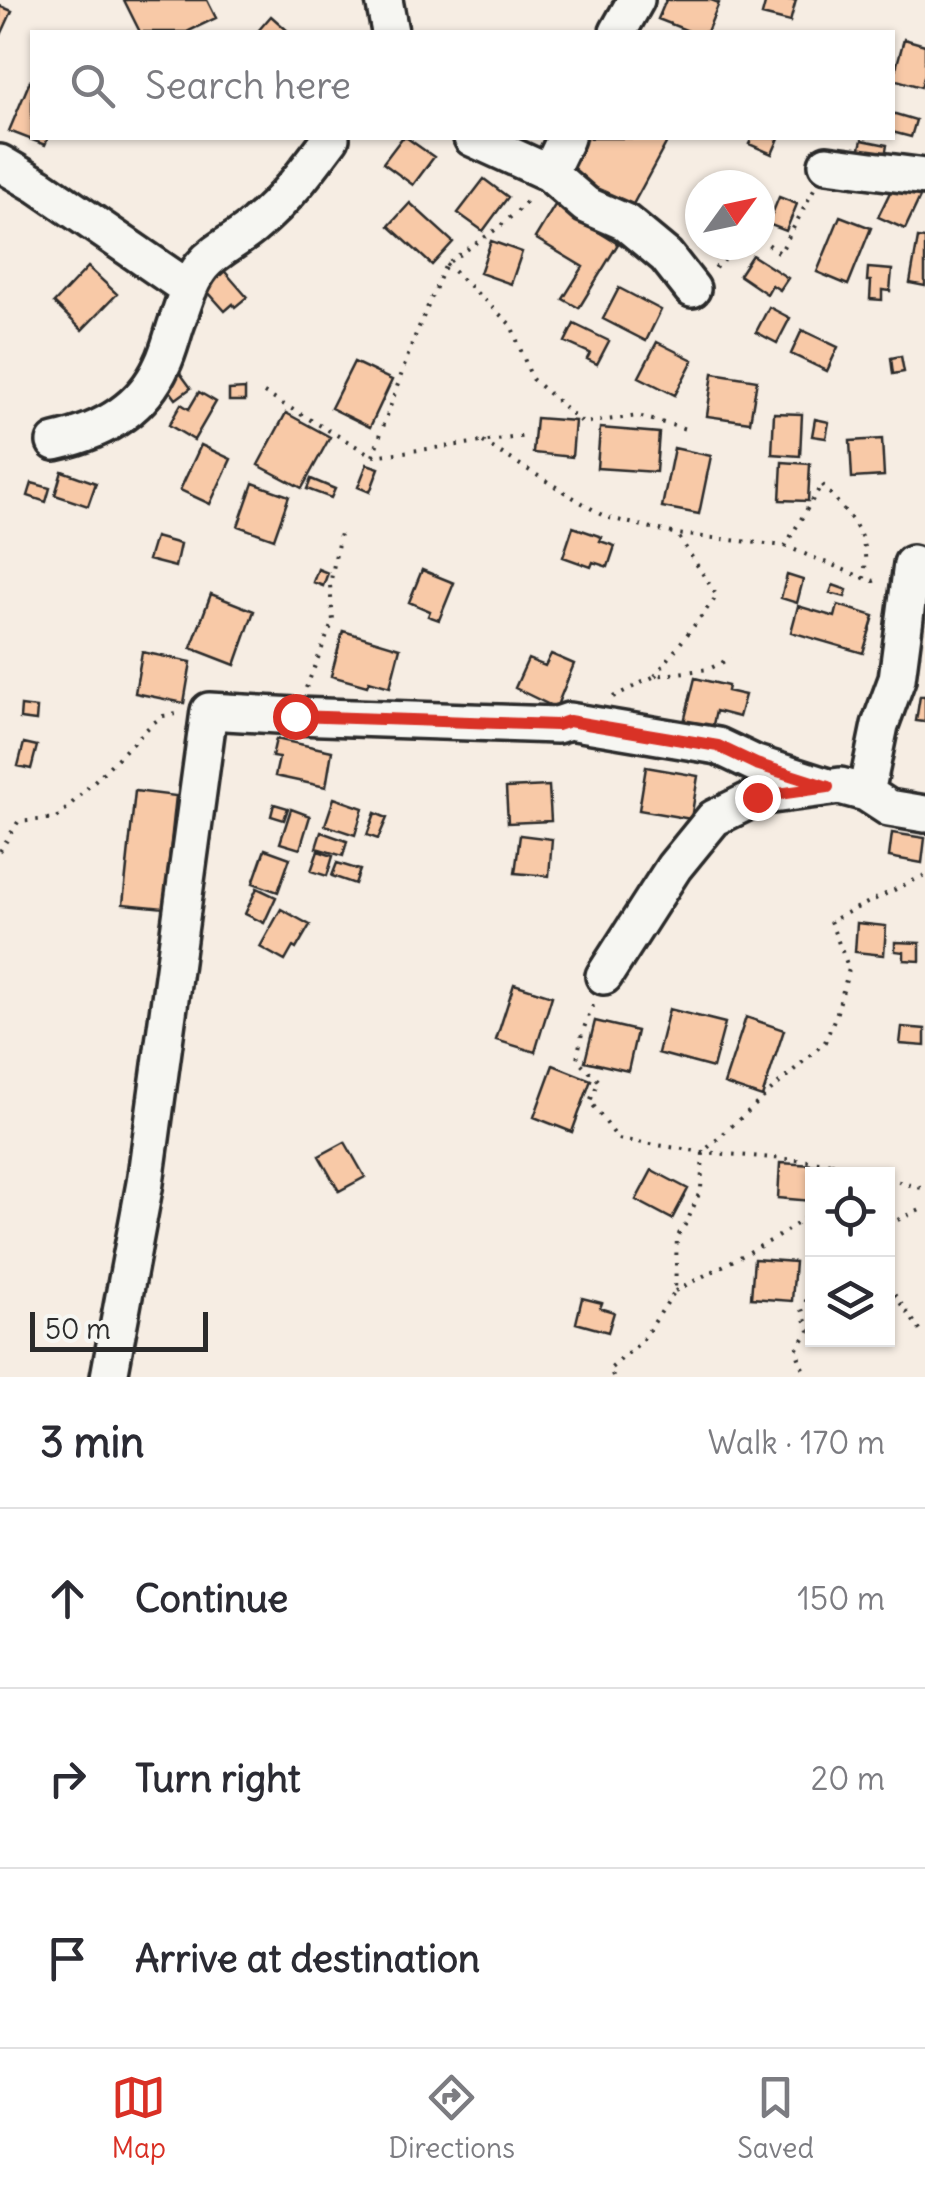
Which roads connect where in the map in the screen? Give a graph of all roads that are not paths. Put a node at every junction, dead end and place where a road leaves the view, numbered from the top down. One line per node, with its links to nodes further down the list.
1 (384, 0): 3 (street)
2 (636, 0): 4 (street)
3 (390, 30)
4 (619, 30)
5 (330, 140): 12 (street)
6 (476, 140): 10 (street)
7 (565, 140): 10 (street)
8 (0, 163): 12 (street)
9 (827, 164): 11 (street)
10 (549, 173): 13 (street)
11 (925, 176)
12 (189, 288): 14 (street)
13 (692, 289)
14 (55, 442)
15 (912, 564): 17 (street)
16 (828, 787): 17 (street); 19 (street); 20 (street)
17 (866, 793): 18 (street)
18 (925, 814)
19 (604, 976)
20 (110, 1377)

